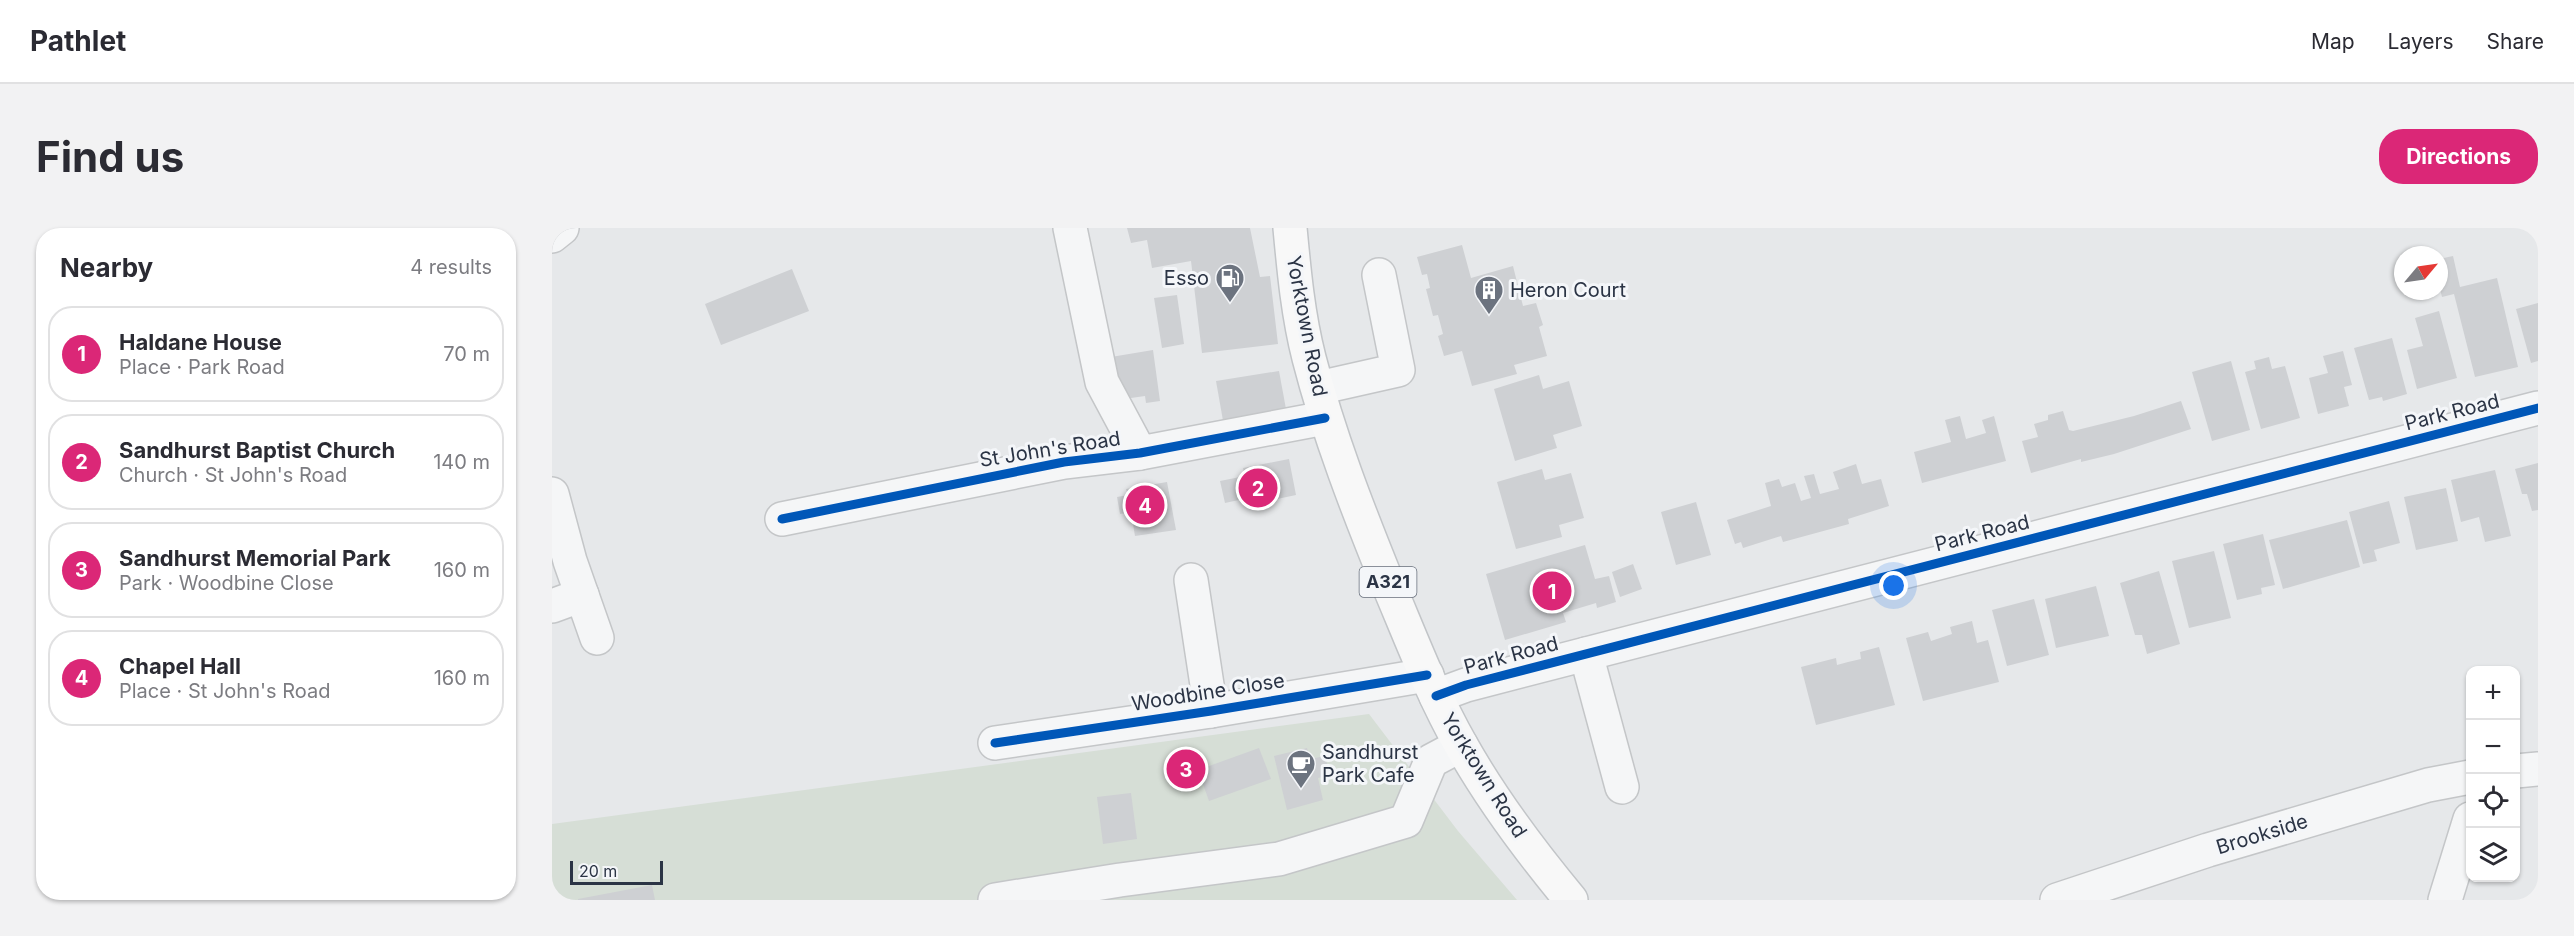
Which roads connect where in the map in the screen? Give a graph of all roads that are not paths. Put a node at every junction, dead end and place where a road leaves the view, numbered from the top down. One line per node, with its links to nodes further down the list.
1 (562, 228): 4 (street)
2 (1070, 228): 8 (street)
3 (1290, 228): 6 (main road, Yorktown Road / A321)
4 (552, 236)
5 (1379, 275): 6 (street)
6 (1321, 403): 8 (street, St John's Road); 16 (main road, Yorktown Road / A321)
7 (2538, 408): 15 (street, Park Road)
8 (1140, 453): 10 (street, St John's Road)
9 (552, 494): 12 (street)
10 (782, 519)
11 (1191, 580): 17 (street)
12 (582, 595): 13 (street); 14 (street)
13 (552, 606)
14 (597, 638)
15 (1586, 654): 16 (street, Park Road); 23 (street)
16 (1431, 685): 17 (street, Woodbine Close); 19 (main road, Yorktown Road / A321)
17 (1211, 711): 18 (street, Woodbine Close)
18 (995, 743)
19 (1461, 745): 25 (street); 26 (main road, Yorktown Road / A321)
20 (2538, 769): 21 (street)
21 (2520, 771)
22 (2466, 778): 27 (street, Brookside)
23 (1622, 787)
24 (2467, 828): 28 (street)
25 (995, 900)
26 (1571, 900)
27 (2057, 900)
28 (2445, 900)

